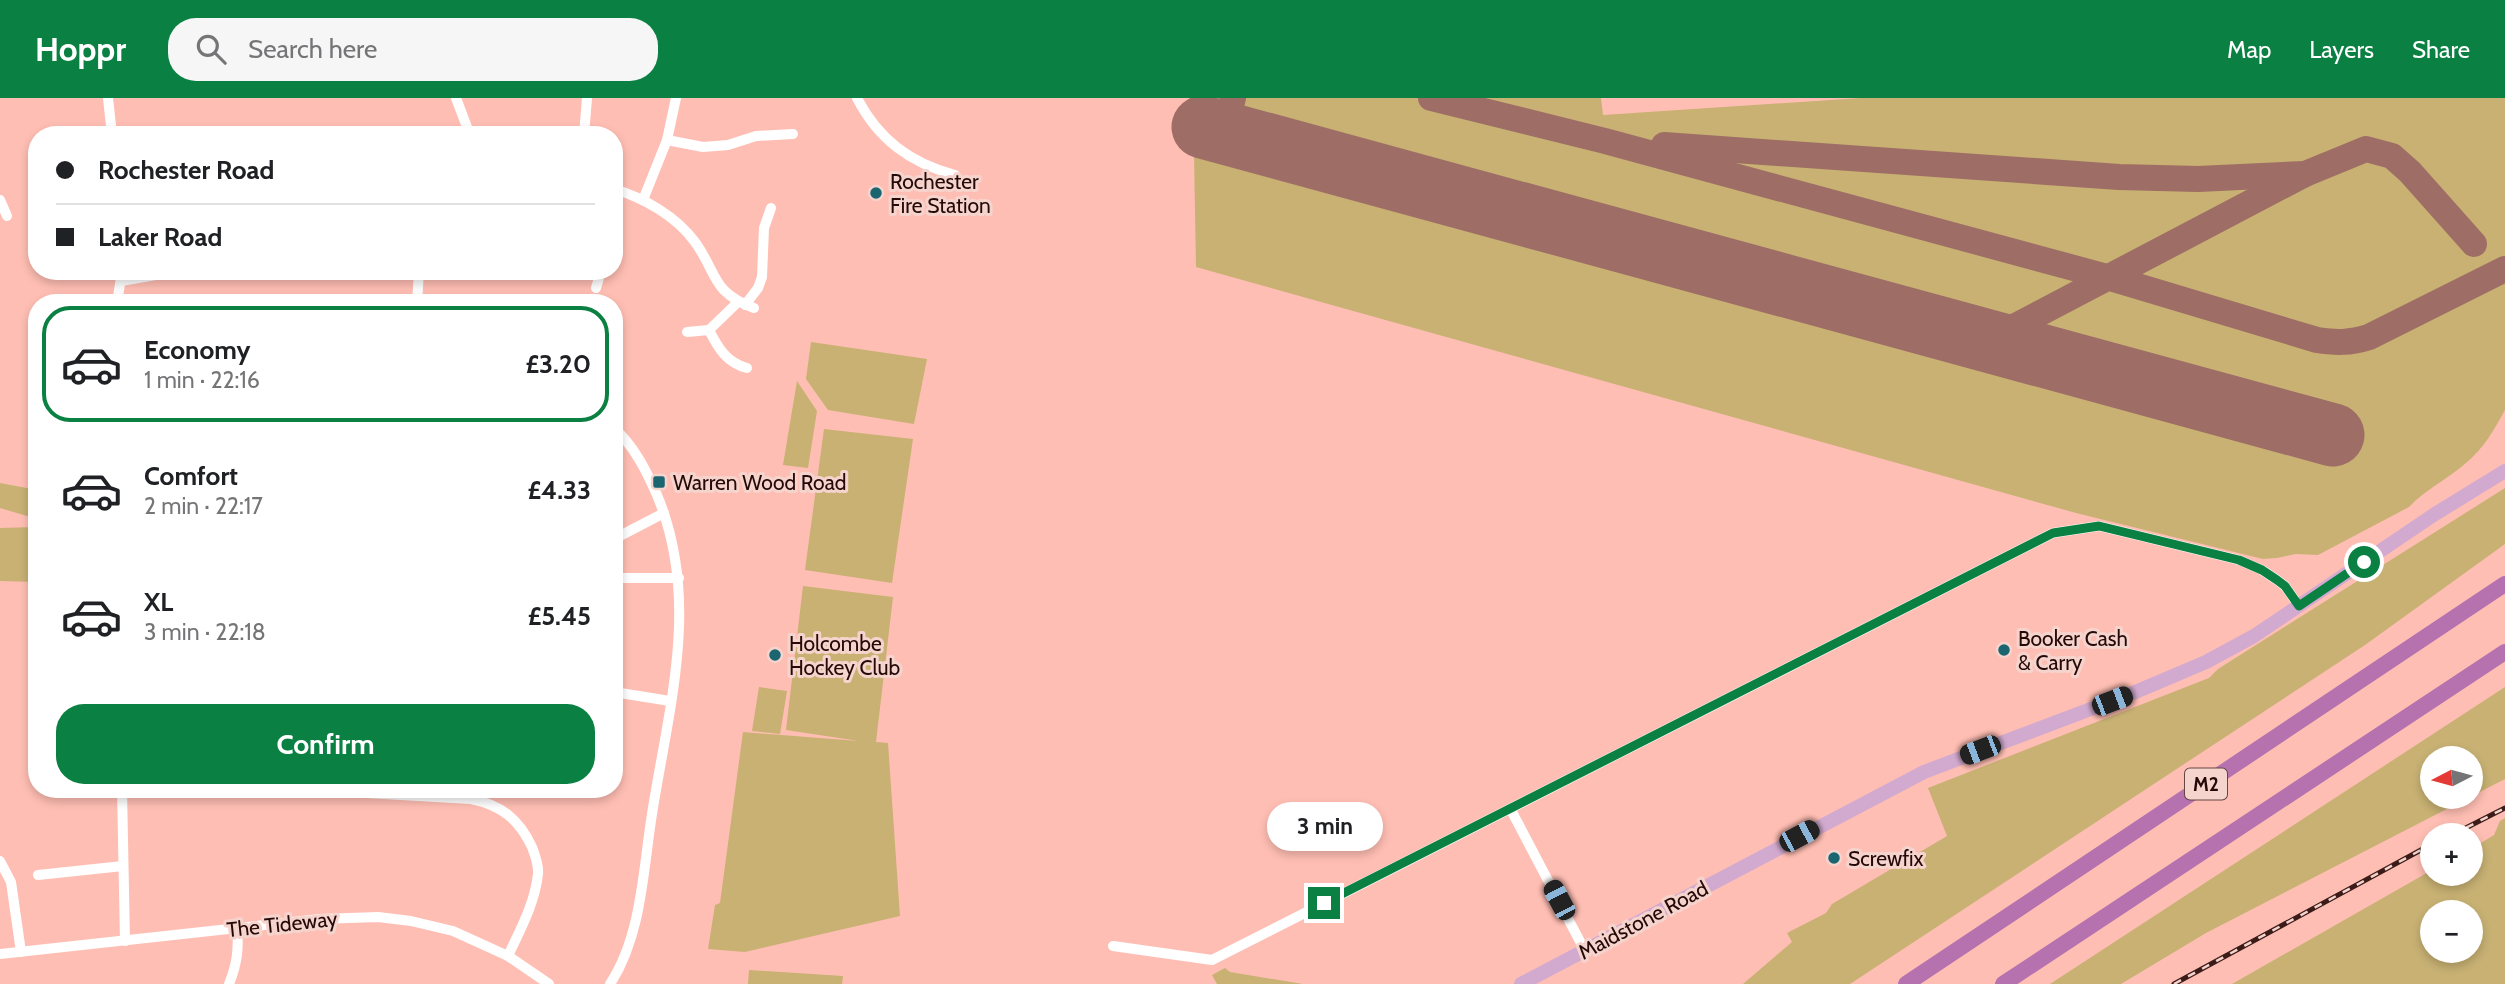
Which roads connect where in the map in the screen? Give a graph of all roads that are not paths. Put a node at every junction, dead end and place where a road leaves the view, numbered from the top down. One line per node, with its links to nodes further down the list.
1 (108, 98): 6 (street)
2 (456, 98): 7 (street)
3 (587, 98): 8 (street)
4 (676, 98): 10 (street)
5 (857, 98): 11 (street)
6 (111, 126)
7 (467, 126)
8 (585, 126)
9 (793, 134): 10 (street)
10 (667, 140): 14 (street)
11 (955, 175)
12 (623, 192): 14 (street)
13 (0, 200): 16 (street)
14 (643, 200): 19 (street)
15 (771, 208): 19 (street)
16 (7, 216)
17 (598, 280): 18 (street)
18 (596, 288)
19 (746, 305): 20 (street)
20 (709, 330): 21 (street); 22 (street)
21 (687, 332)
22 (747, 368)
23 (623, 439): 25 (street)
24 (2505, 471): 30 (main road, Maidstone Road)
25 (664, 513): 26 (street); 28 (street)
26 (623, 534)
27 (623, 578): 28 (street)
28 (679, 578): 33 (street)
29 (2505, 584): 51 (highway, M2)
30 (2299, 606): 36 (street); 43 (main road, Maidstone Road)
31 (2505, 652): 52 (highway, M2)
32 (623, 693): 33 (street)
33 (670, 701): 49 (street)
34 (122, 798): 38 (street)
35 (454, 798): 46 (street)
36 (1511, 810): 42 (street); 43 (street)
37 (0, 861): 44 (street)
38 (123, 866): 39 (street); 41 (street)
39 (37, 875)
40 (237, 928): 41 (street, The Tideway); 46 (street, The Tideway); 47 (street)
41 (125, 941): 44 (street, The Tideway)
42 (1113, 946)
43 (1585, 951): 50 (main road, Maidstone Road)
44 (22, 952): 45 (street, The Tideway)
45 (0, 954)
46 (508, 956): 48 (street, The Tideway)
47 (229, 984)
48 (549, 984)
49 (610, 984)
50 (1521, 984)
51 (1906, 984)
52 (2003, 984)

